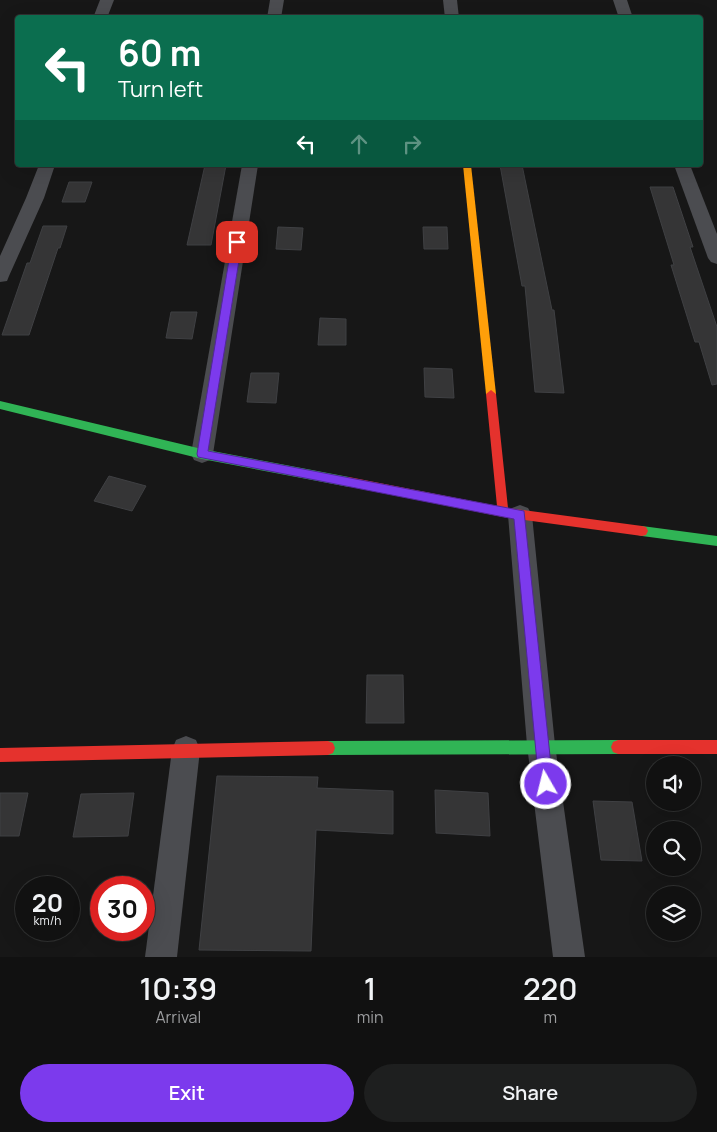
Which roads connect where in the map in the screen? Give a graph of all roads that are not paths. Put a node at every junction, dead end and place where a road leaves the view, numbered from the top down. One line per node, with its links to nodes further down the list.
1 (107, 0): 5 (street)
2 (277, 0): 6 (street)
3 (450, 0): 7 (street)
4 (620, 0): 8 (street)
5 (101, 15)
6 (274, 15)
7 (452, 15)
8 (625, 15)
9 (46, 167): 14 (street)
10 (250, 167): 16 (street)
11 (467, 167): 17 (street)
12 (683, 167): 13 (street)
13 (717, 258)
14 (0, 276)
15 (0, 405): 16 (street)
16 (202, 454): 17 (street)
17 (511, 513): 18 (street); 19 (street)
18 (717, 541)
19 (541, 745): 20 (street); 21 (street); 24 (street)
20 (717, 747)
21 (186, 750): 22 (street); 23 (street)
22 (0, 755)
23 (161, 957)
24 (569, 957)

